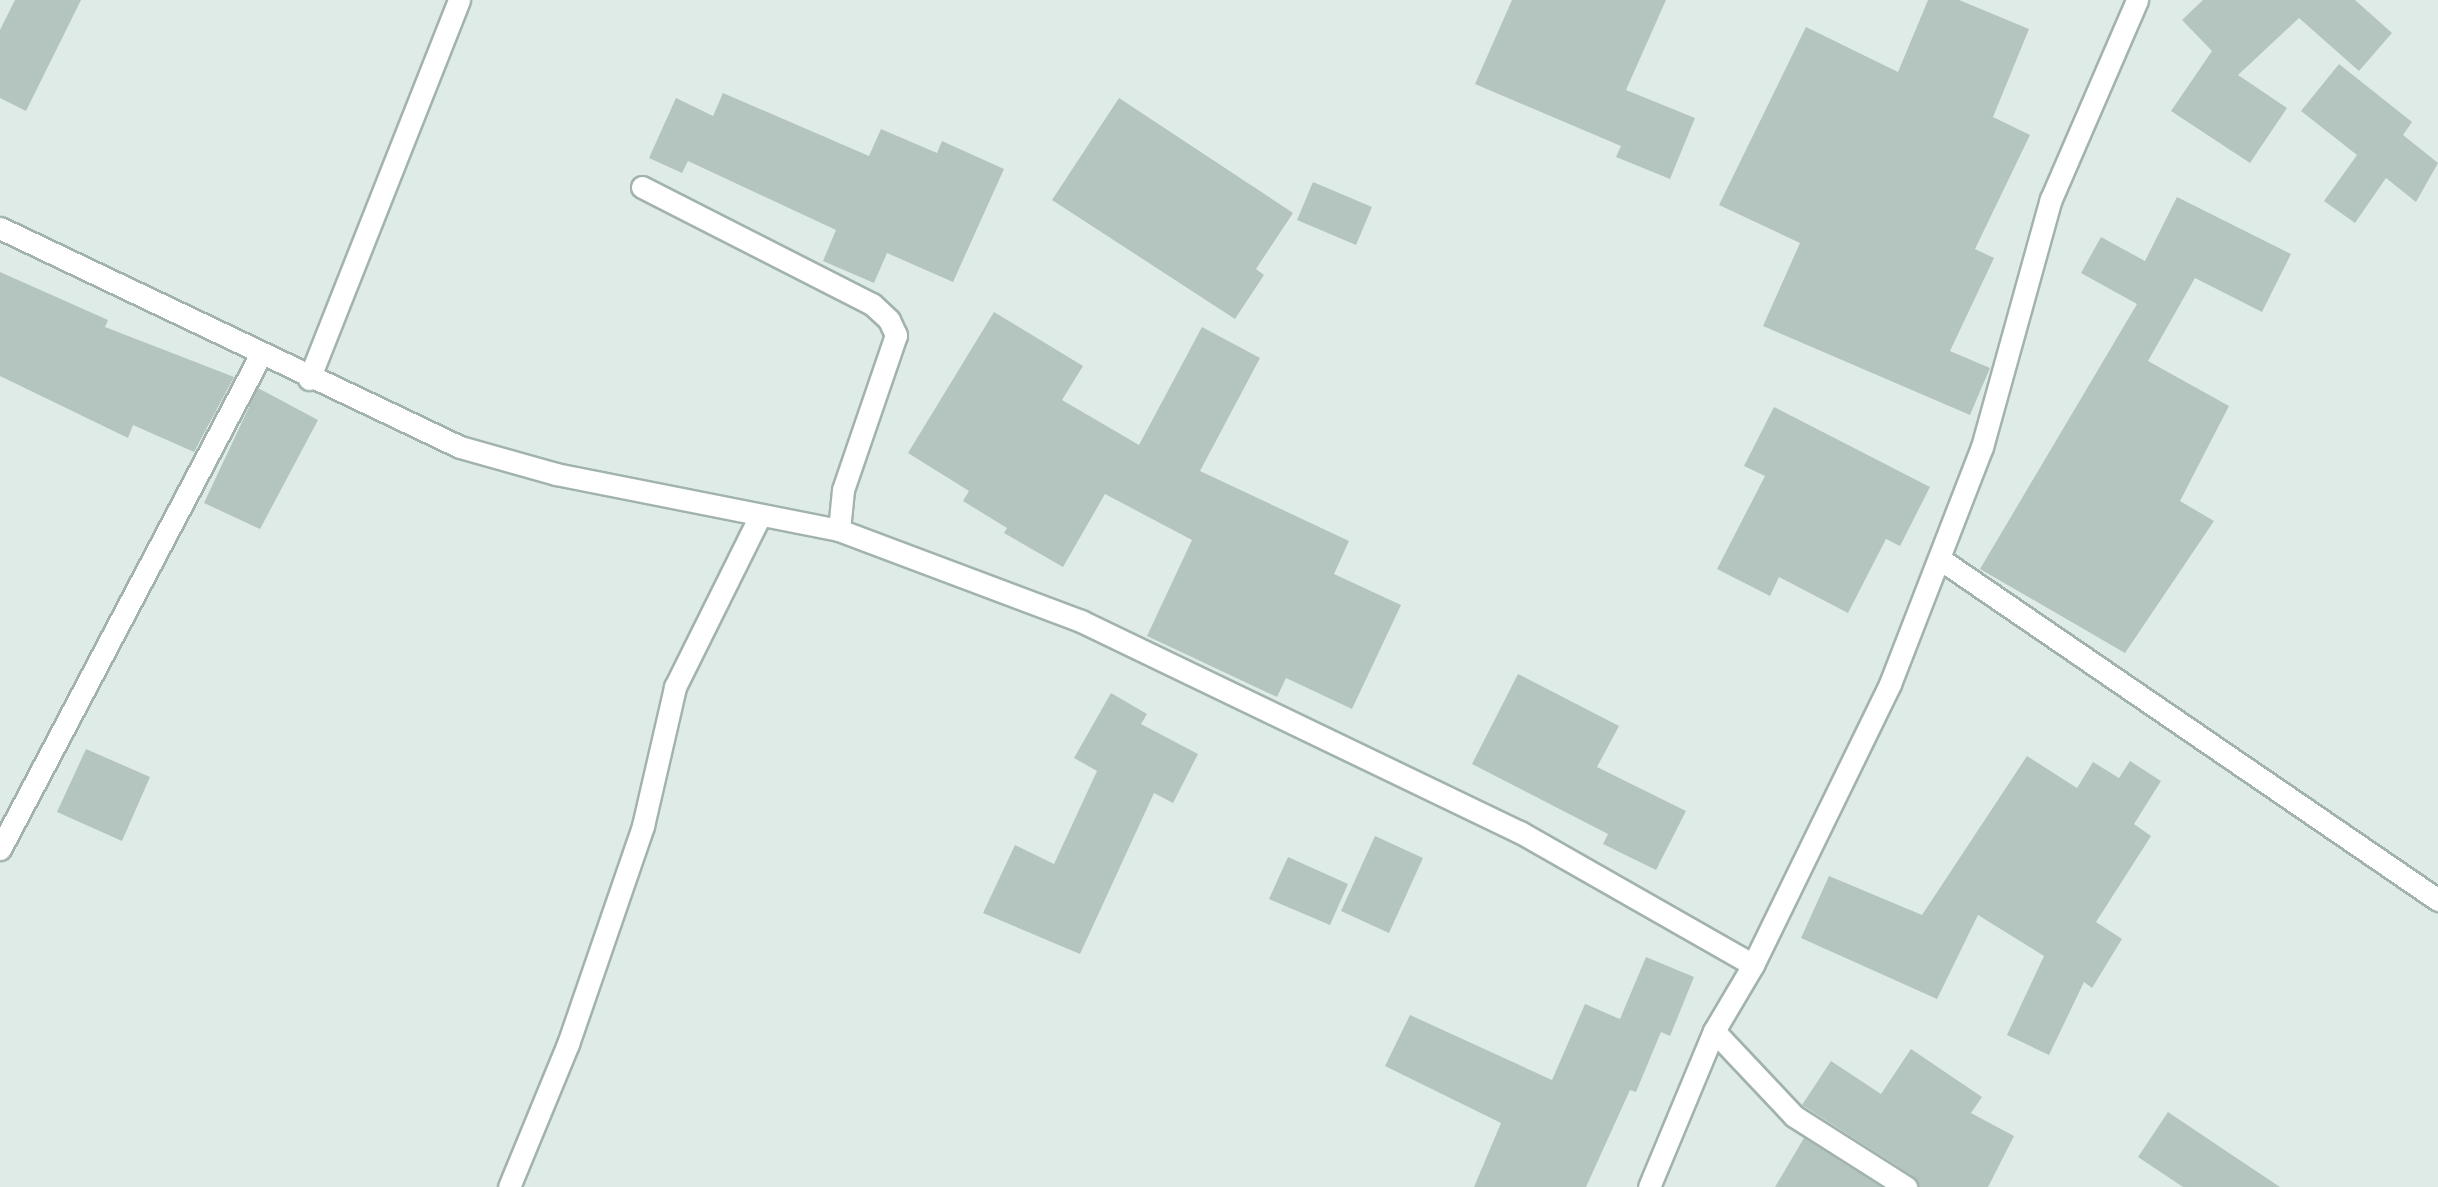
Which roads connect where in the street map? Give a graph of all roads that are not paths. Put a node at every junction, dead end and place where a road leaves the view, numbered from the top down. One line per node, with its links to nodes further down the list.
1 (459, 0): 6 (street)
2 (2137, 0): 9 (street)
3 (642, 187): 8 (street)
4 (0, 228): 5 (street)
5 (261, 354): 6 (street); 10 (street)
6 (309, 379): 7 (street)
7 (759, 518): 8 (street); 14 (street)
8 (839, 530): 12 (street)
9 (1940, 559): 11 (street); 12 (street)
10 (0, 849)
11 (2438, 900)
12 (1753, 965): 13 (street)
13 (1714, 1031): 15 (street); 16 (street)
14 (509, 1187)
15 (1649, 1187)
16 (1906, 1187)

